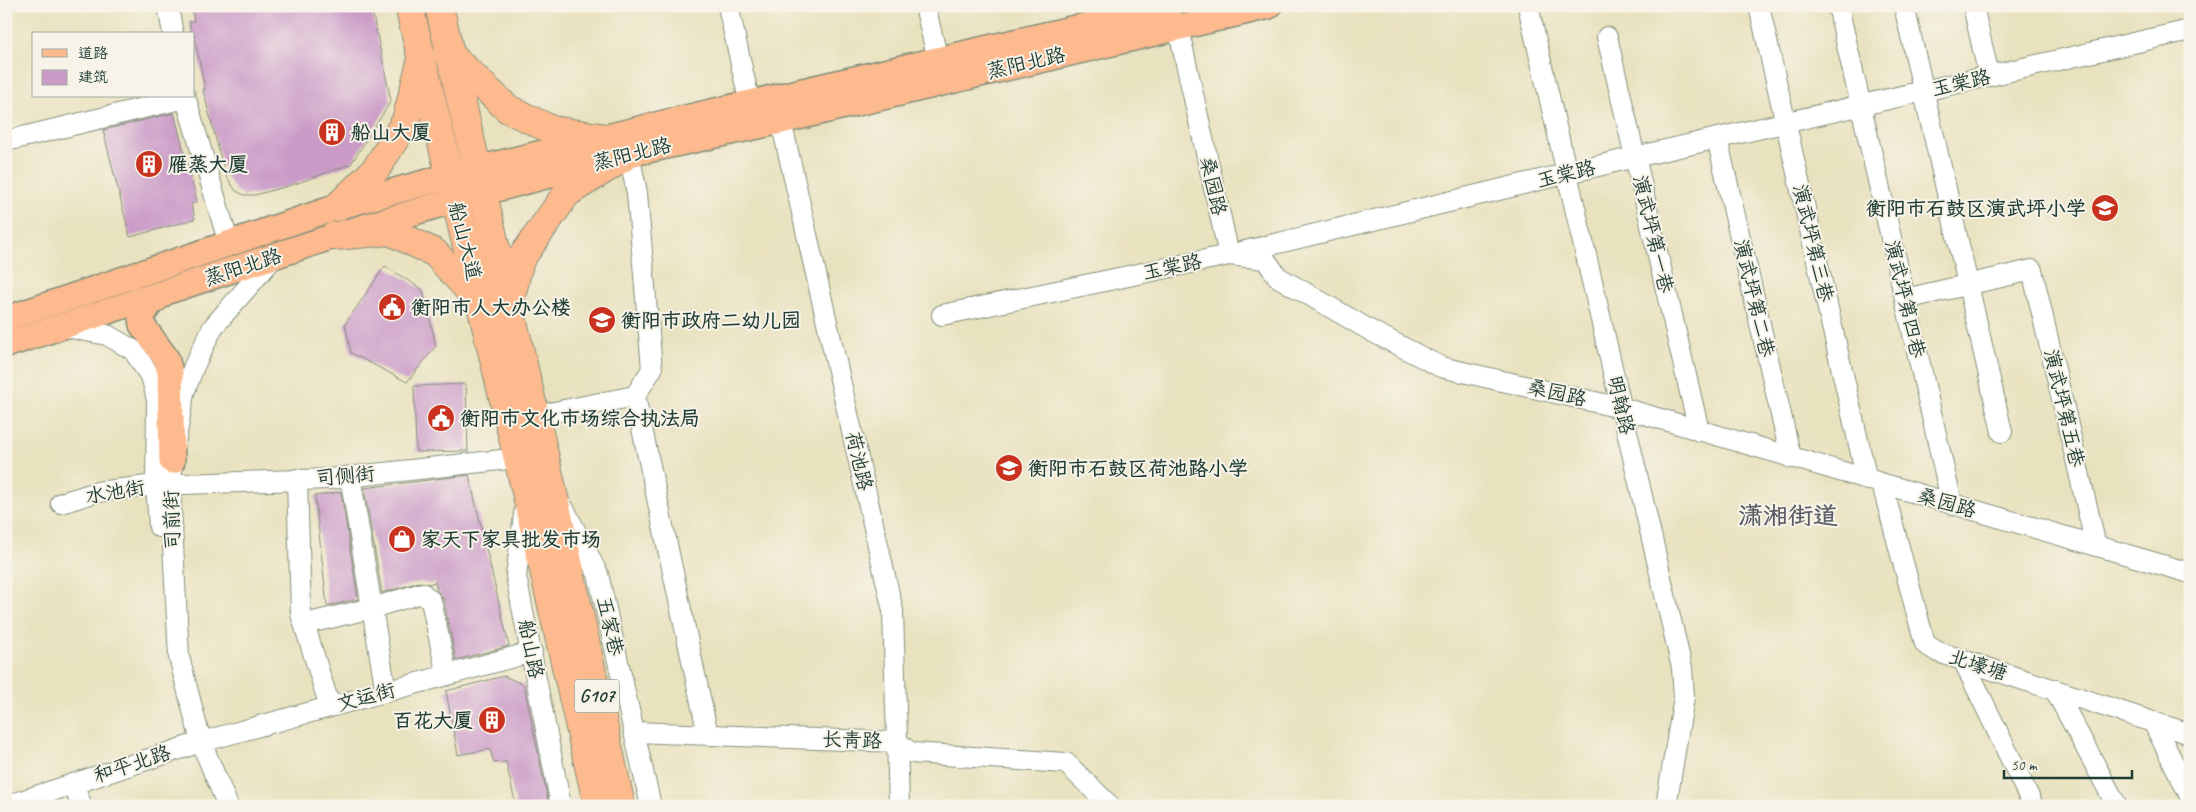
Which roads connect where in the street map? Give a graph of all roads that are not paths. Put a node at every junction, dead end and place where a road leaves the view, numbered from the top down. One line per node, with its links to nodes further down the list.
1 (168, 6): 15 (street)
2 (409, 6): 19 (highway, 船山大道 / G107)
3 (438, 6): 17 (highway, 船山大道 / G107)
4 (728, 6): 24 (street)
5 (924, 6): 18 (street)
6 (1269, 6): 13 (main road, 蒸阳北路)
7 (1528, 6): 33 (street, 明翰路)
8 (1536, 6): 33 (street, 明翰路)
9 (1758, 6): 27 (street, 演武坪第三巷)
10 (1838, 6): 25 (street, 演武坪第四巷)
11 (1904, 6): 21 (street)
12 (1973, 6): 20 (street)
13 (1175, 17): 18 (main road, 蒸阳北路); 26 (main road, 蒸阳北路); 39 (street, 桑园路)
14 (2190, 30): 20 (street, 玉棠路)
15 (173, 32)
16 (1607, 38): 32 (street, 演武坪第一巷)
17 (448, 53): 28 (highway); 34 (highway, 船山大道 / G107)
18 (938, 60): 24 (main road, 蒸阳北路)
19 (421, 63): 35 (highway, 船山大道 / G107); 36 (highway)
20 (1990, 76): 21 (street, 玉棠路)
21 (1924, 91): 25 (street, 玉棠路); 41 (street)
22 (181, 98): 30 (street)
23 (185, 98): 38 (street)
24 (750, 104): 28 (main road, 蒸阳北路)
25 (1860, 106): 27 (street, 玉棠路); 43 (street, 演武坪第四巷)
26 (781, 121): 31 (main road, 蒸阳北路); 79 (street, 荷池路)
27 (1786, 123): 29 (street, 玉棠路); 60 (street, 演武坪第三巷)
28 (607, 138): 34 (main road, 蒸阳北路)
29 (1717, 138): 32 (street, 玉棠路); 56 (street, 演武坪第二巷)
30 (6, 141)
31 (629, 154): 34 (main road, 蒸阳北路); 45 (highway); 50 (street)
32 (1635, 158): 33 (street, 玉棠路); 53 (street, 演武坪第一巷)
33 (1571, 173): 39 (street, 玉棠路); 51 (street, 明翰路)
34 (478, 181): 35 (main road, 蒸阳北路); 45 (highway, 船山大道 / G107)
35 (452, 188): 36 (main road, 蒸阳北路); 37 (main road, 蒸阳北路); 44 (highway, 船山大道 / G107)
36 (337, 208): 38 (main road, 蒸阳北路)
37 (334, 236): 40 (main road, 蒸阳北路); 44 (highway)
38 (229, 244): 47 (main road, 蒸阳北路)
39 (1229, 255): 46 (street, 玉棠路); 51 (street, 桑园路)
40 (275, 256): 42 (main road, 蒸阳北路); 58 (street, 司前街)
41 (1968, 284): 43 (street); 54 (street); 64 (street, 演武坪第五巷)
42 (164, 292): 48 (main road, 蒸阳北路); 58 (main road)
43 (1904, 299): 63 (street, 演武坪第四巷)
44 (480, 301): 55 (highway, 船山大道 / G107)
45 (508, 308): 52 (highway, 船山大道 / G107)
46 (942, 315)
47 (6, 319)
48 (60, 326): 49 (main road, 蒸阳北路); 58 (street, 司前街)
49 (6, 345)
50 (635, 396): 52 (street); 77 (street)
51 (1626, 408): 53 (street, 桑园路); 94 (street, 明翰路); 95 (street, 明翰路)
52 (534, 416): 61 (highway, 船山大道 / G107)
53 (1699, 431): 56 (street, 桑园路)
54 (2002, 432)
55 (518, 458): 57 (street, 司侧街); 61 (highway, 船山大道 / G107)
56 (1791, 458): 60 (street, 桑园路)
57 (350, 476): 59 (street, 司侧街); 67 (street)
58 (166, 477): 59 (street, 司侧街); 62 (street, 水池街); 80 (street, 司前街)
59 (297, 479): 68 (street)
60 (1874, 482): 63 (street, 桑园路); 70 (street, 北壕塘)
61 (539, 488): 66 (highway, 船山大道 / G107); 69 (street, 船山路); 76 (street, 五家巷)
62 (61, 503)
63 (1952, 504): 64 (street, 桑园路)
64 (2096, 546): 65 (street, 桑园路)
65 (2190, 573)
66 (561, 589): 89 (highway, G107); 90 (highway, G107)
67 (372, 608): 68 (street); 71 (street); 73 (street)
68 (305, 624): 74 (street)
69 (532, 652): 71 (street, 文运街); 88 (street, 船山路)
70 (1963, 660): 72 (street, 北壕塘); 83 (street)
71 (447, 675): 73 (street, 文运街)
72 (2055, 690): 75 (street, 北壕塘); 96 (street)
73 (386, 692): 74 (street, 文运街)
74 (330, 707): 80 (street, 文运街)
75 (2153, 722): 78 (street, 北壕塘); 82 (street)
76 (634, 732): 77 (street, 长青路); 91 (street, 五家巷)
77 (708, 734): 79 (street, 长青路)
78 (2190, 734)
79 (897, 742): 92 (street, 荷池路); 93 (street, 长青路)
80 (196, 744): 81 (street, 和平北路); 86 (street, 司前街); 87 (street, 司前街)
81 (73, 784): 84 (street, 和平北路); 85 (street)
82 (2190, 796)
83 (2031, 801)
84 (9, 805)
85 (82, 806)
86 (216, 806)
87 (228, 806)
88 (561, 806)
89 (598, 806)
90 (621, 806)
91 (650, 806)
92 (899, 806)
93 (1110, 806)
94 (1666, 806)
95 (1675, 806)
96 (2116, 806)

